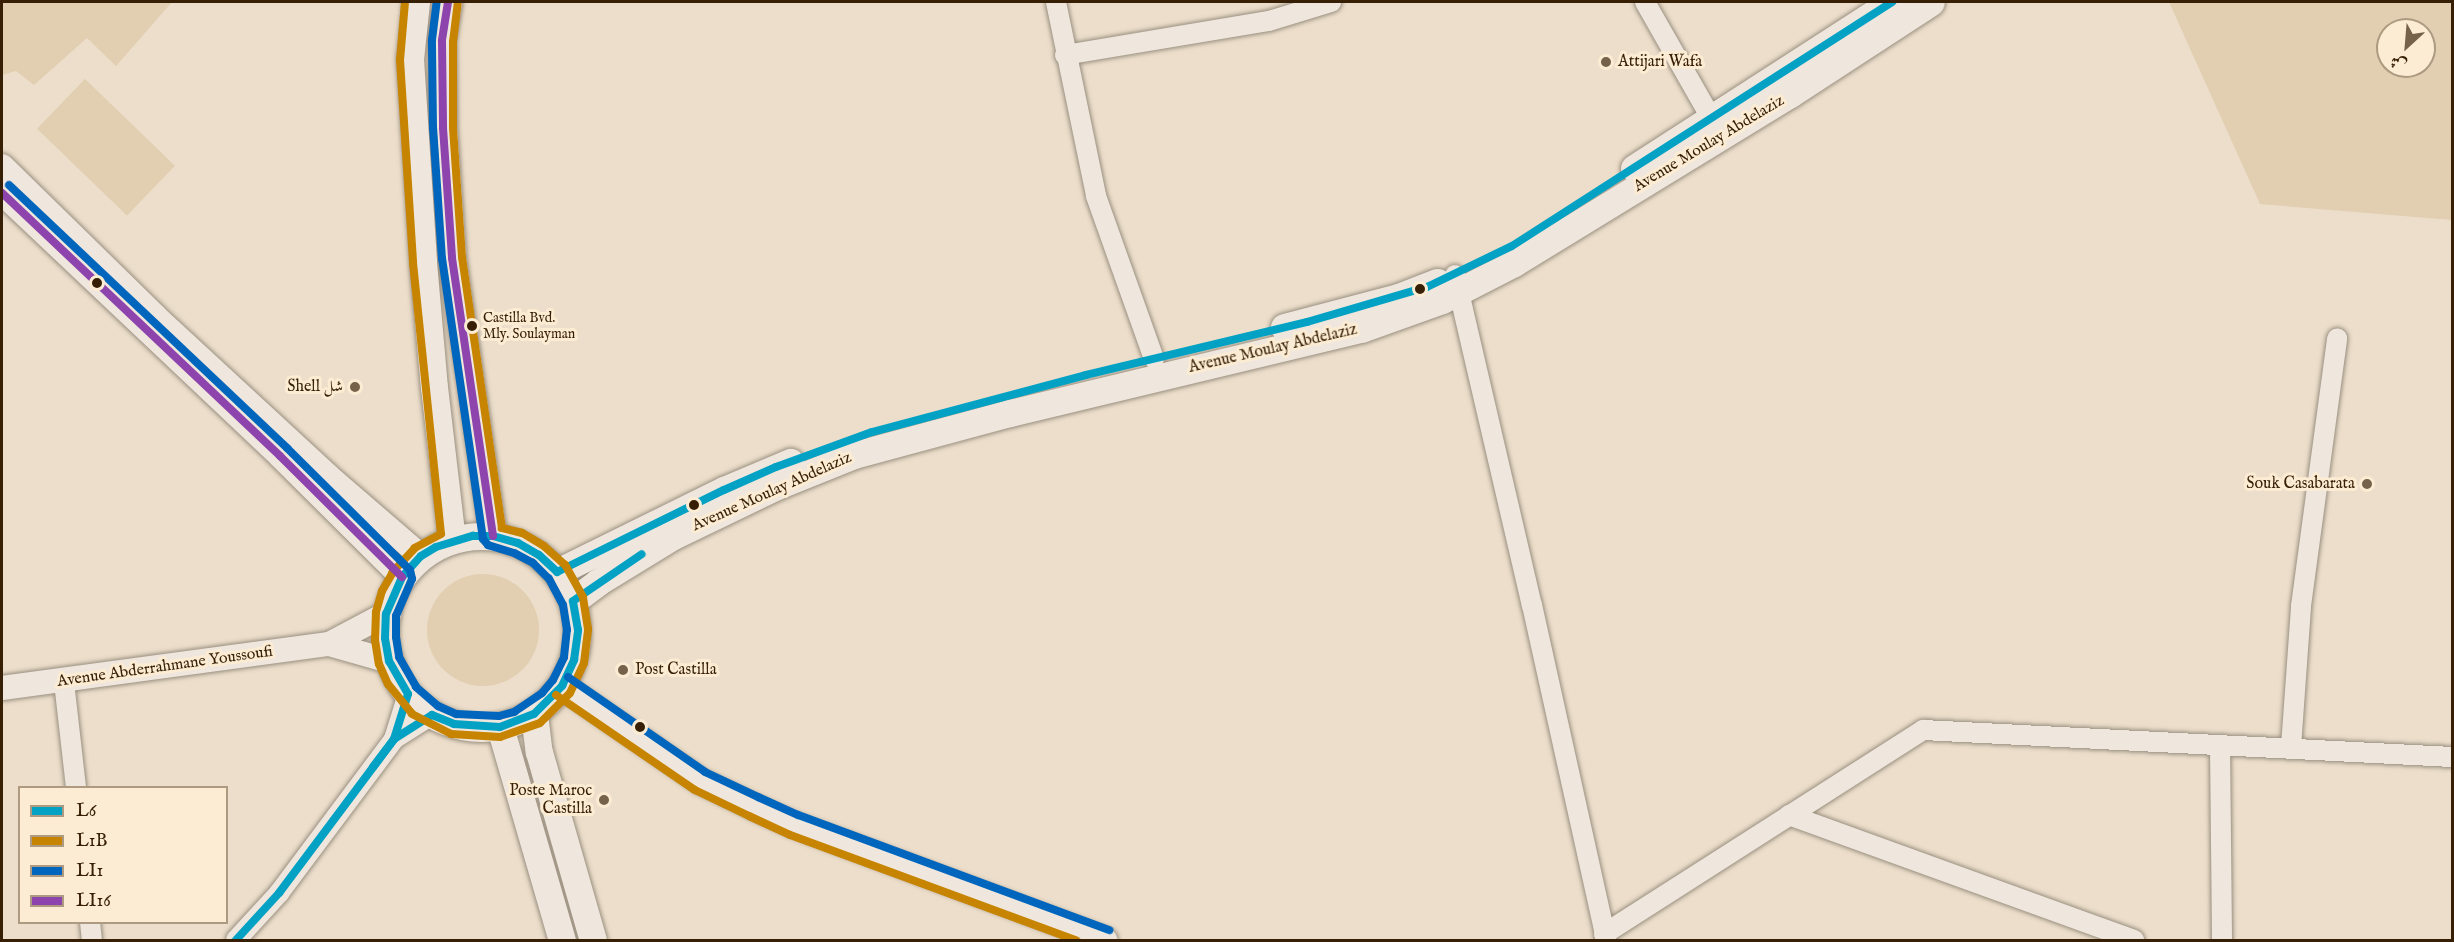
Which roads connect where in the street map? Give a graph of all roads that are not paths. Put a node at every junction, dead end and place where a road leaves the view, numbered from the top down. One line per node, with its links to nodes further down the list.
1 (416, 2): 17 (main road)
2 (448, 2): 16 (main road)
3 (1056, 2): 8 (street)
4 (1331, 2): 8 (street)
5 (1645, 2): 9 (street)
6 (1892, 2): 9 (main road, Avenue Moulay Abdelaziz)
7 (1931, 2): 9 (main road, Avenue Moulay Abdelaziz)
8 (1065, 55): 14 (street)
9 (1716, 127): 12 (main road, Avenue Moulay Abdelaziz)
10 (2, 166): 18 (street)
11 (2, 193): 20 (street)
12 (1458, 283): 14 (main road, Avenue Moulay Abdelaziz); 15 (main road, Avenue Moulay Abdelaziz); 40 (street)
13 (2337, 338): 34 (street)
14 (1154, 359): 15 (main road, Avenue Moulay Abdelaziz)
15 (1124, 376): 19 (main road, Avenue Moulay Abdelaziz); 21 (main road, Avenue Moulay Abdelaziz)
16 (494, 536): 17 (main road); 19 (main road)
17 (453, 540): 18 (main road)
18 (421, 556): 20 (main road)
19 (557, 572): 21 (main road)
20 (402, 577): 22 (main road)
21 (573, 601): 26 (main road)
22 (386, 614): 23 (street, Avenue Abderrahmane Youssoufi); 24 (main road)
23 (329, 644): 24 (street, Avenue Abderrahmane Youssoufi); 25 (street, Avenue Abderrahmane Youssoufi)
24 (389, 661): 28 (main road)
25 (64, 682): 27 (street, Avenue Abderrahmane Youssoufi); 36 (street)
26 (562, 686): 29 (main road); 44 (street)
27 (2, 688)
28 (408, 694): 30 (main road); 32 (street)
29 (534, 714): 31 (main road); 43 (main road)
30 (432, 715): 31 (main road); 32 (street)
31 (500, 727): 42 (main road)
32 (393, 739): 39 (street)
33 (2220, 746): 34 (street); 37 (street); 46 (street)
34 (2291, 747): 35 (street)
35 (2452, 757)
36 (75, 786)
37 (1789, 815): 40 (street); 45 (street)
38 (90, 924): 41 (street)
39 (249, 936)
40 (1605, 937)
41 (92, 940)
42 (562, 940)
43 (593, 940)
44 (1105, 940)
45 (2134, 940)
46 (2222, 940)

